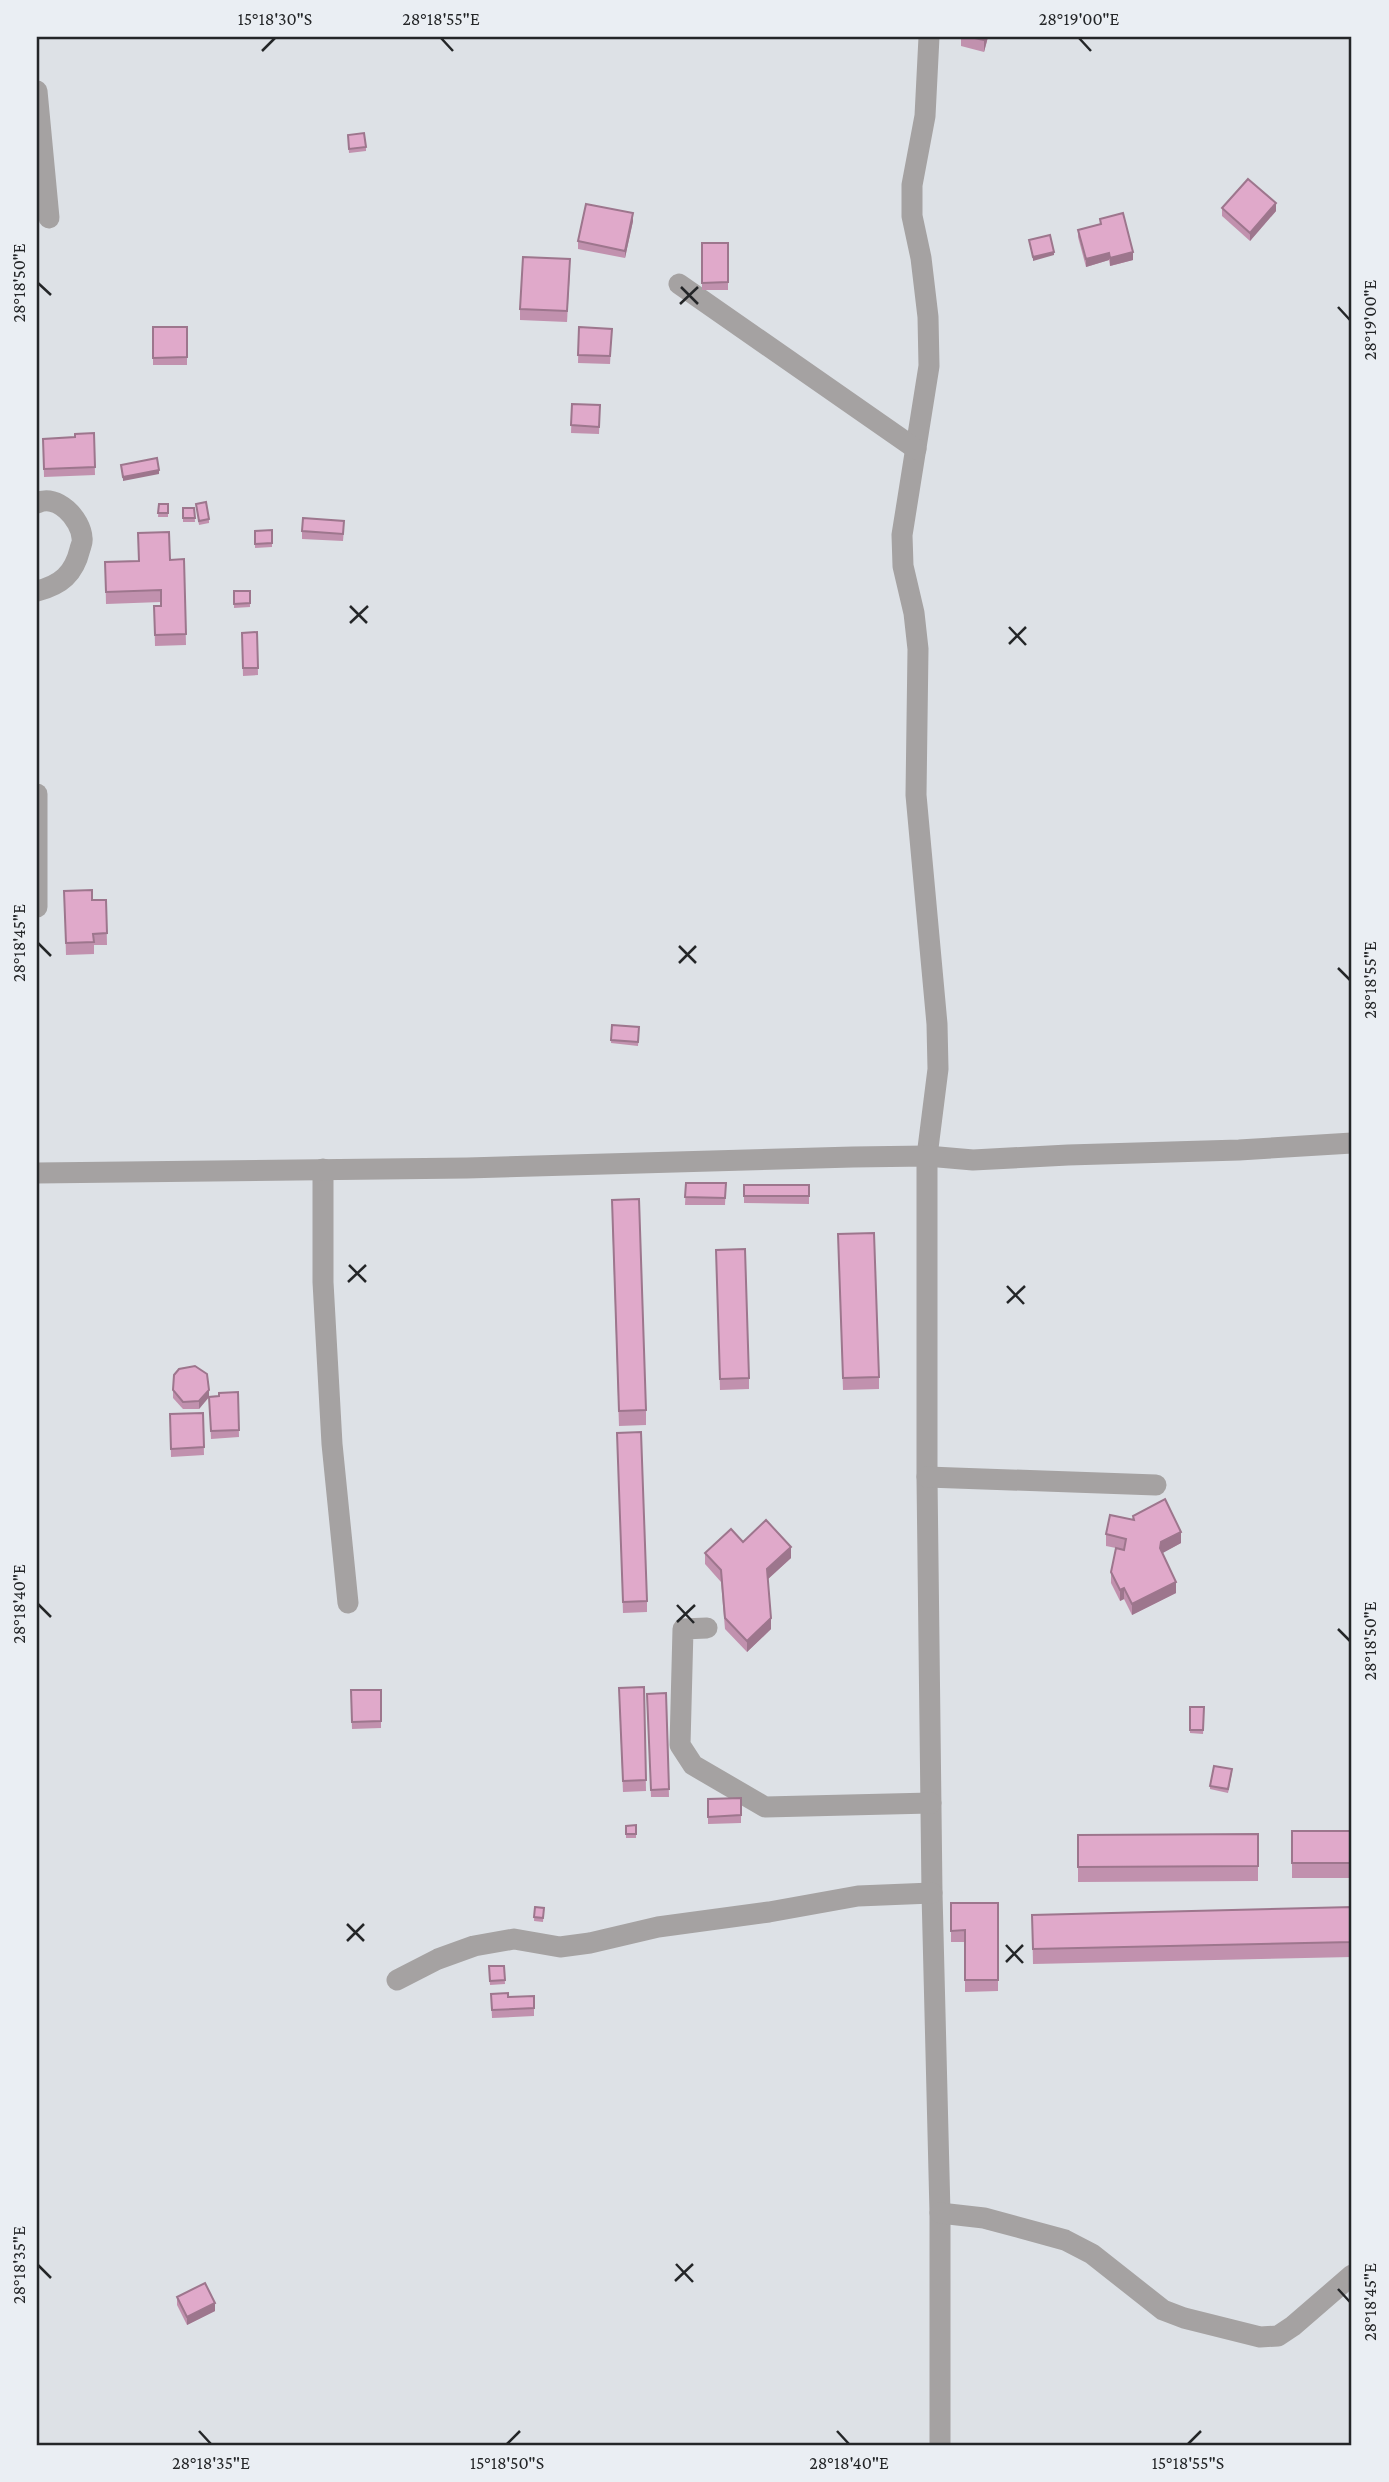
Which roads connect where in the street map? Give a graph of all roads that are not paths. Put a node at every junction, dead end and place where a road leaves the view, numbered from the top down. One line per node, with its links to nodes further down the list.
1 (929, 37): 5 (street)
2 (37, 91): 3 (street)
3 (48, 218)
4 (679, 284): 5 (street)
5 (916, 449): 11 (street)
6 (37, 503): 7 (street)
7 (37, 592)
8 (37, 794): 9 (street)
9 (37, 907)
10 (1352, 1143): 11 (street)
11 (927, 1156): 12 (street); 14 (street)
12 (323, 1169): 13 (street); 16 (street)
13 (37, 1172)
14 (927, 1477): 15 (street); 18 (street)
15 (1156, 1485)
16 (348, 1603)
17 (707, 1628): 18 (street)
18 (931, 1803): 19 (street)
19 (932, 1893): 20 (street); 21 (street)
20 (397, 1980)
21 (940, 2213): 22 (street); 23 (street)
22 (1352, 2275)
23 (940, 2445)

